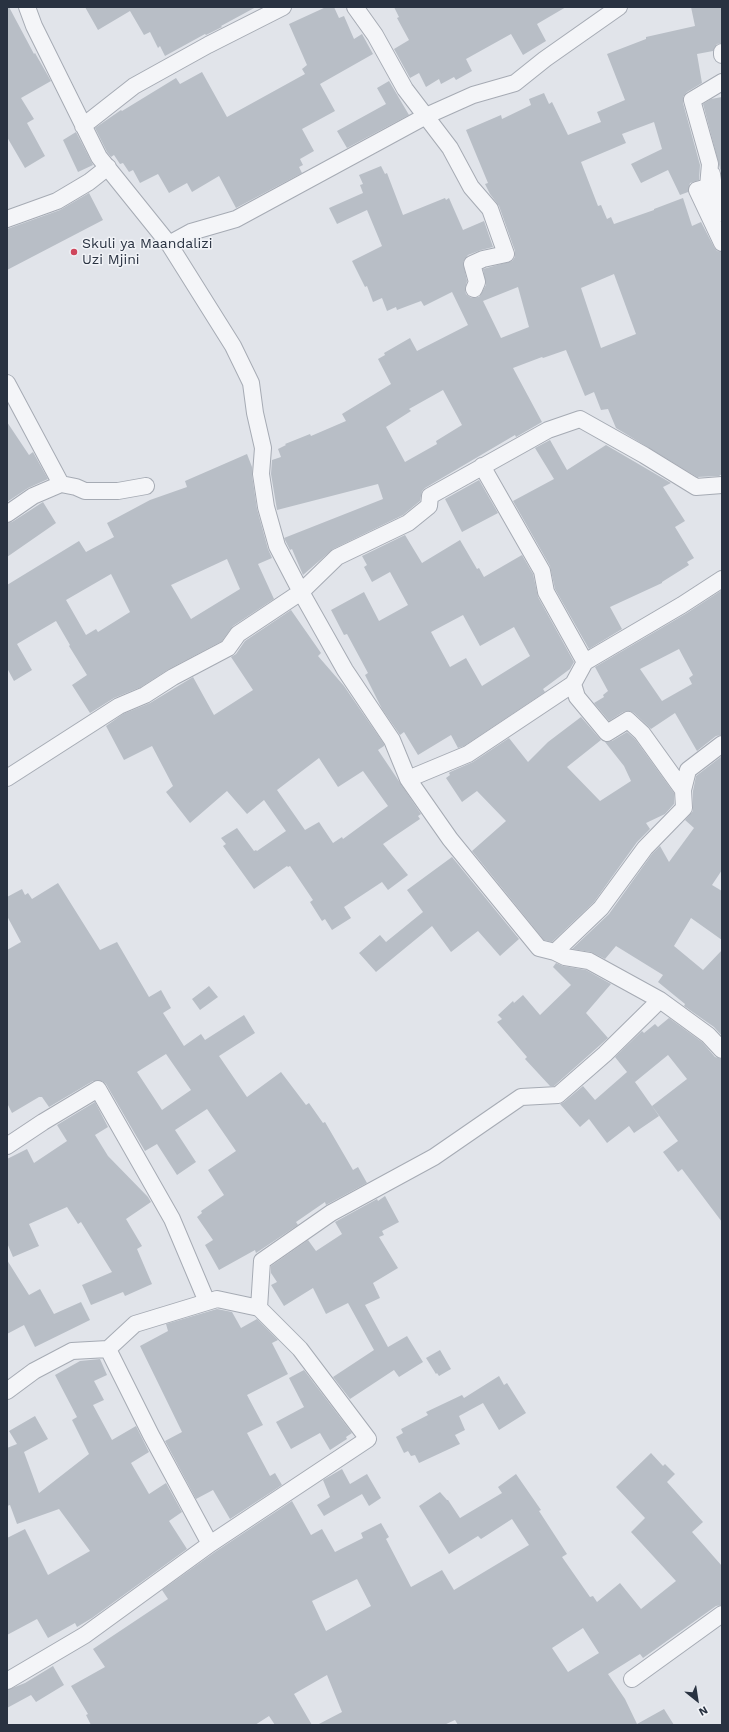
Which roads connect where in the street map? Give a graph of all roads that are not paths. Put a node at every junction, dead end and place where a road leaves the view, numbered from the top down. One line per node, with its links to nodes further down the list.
1 (27, 7): 9 (street)
2 (283, 7): 9 (street)
3 (355, 7): 8 (street)
4 (619, 7): 8 (street)
5 (722, 52): 6 (street)
6 (722, 55)
7 (722, 82): 10 (street)
8 (426, 116): 15 (street); 16 (street)
9 (83, 126): 11 (street)
10 (710, 164): 12 (street); 14 (street)
11 (108, 167): 13 (street); 15 (street)
12 (722, 213)
13 (7, 219)
14 (722, 243)
15 (169, 244): 24 (street)
16 (474, 289)
17 (7, 382): 19 (street)
18 (482, 466): 20 (street); 24 (street); 25 (street)
19 (61, 484): 21 (street); 22 (street)
20 (722, 484)
21 (146, 486)
22 (7, 514)
23 (722, 579): 25 (street)
24 (301, 592): 28 (street); 29 (street)
25 (585, 662): 26 (street)
26 (573, 684): 29 (street); 30 (street)
27 (722, 744): 30 (street)
28 (7, 778)
29 (408, 779): 31 (street)
30 (683, 790): 31 (street)
31 (555, 952): 32 (street)
32 (660, 1000): 33 (street); 36 (street)
33 (722, 1050)
34 (7, 1146): 35 (street)
35 (207, 1302): 36 (street); 37 (street)
36 (259, 1308): 39 (street)
37 (108, 1349): 38 (street); 39 (street)
38 (7, 1391)
39 (210, 1544): 42 (street)
40 (722, 1614): 41 (street)
41 (632, 1679)
42 (7, 1680)

